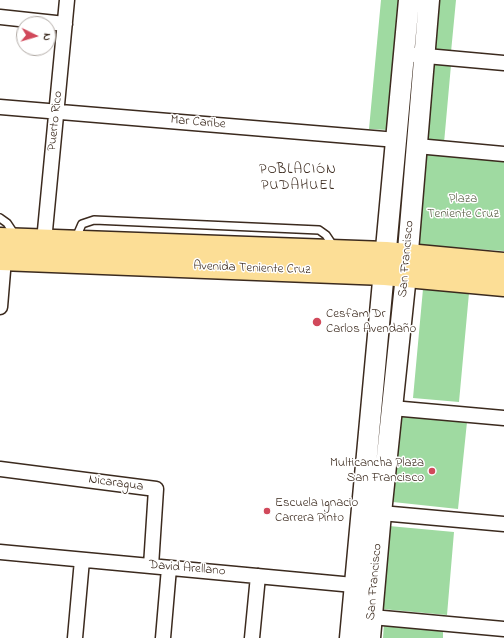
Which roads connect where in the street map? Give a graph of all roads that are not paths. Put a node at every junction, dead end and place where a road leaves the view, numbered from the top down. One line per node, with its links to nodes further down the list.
1 (67, 0): 5 (street, Puerto Rico)
2 (409, 0): 6 (main road, San Francisco)
3 (429, 0): 7 (main road, San Francisco)
4 (0, 17): 5 (street)
5 (65, 24): 10 (street, Puerto Rico)
6 (404, 54): 7 (street); 11 (main road, San Francisco)
7 (424, 55): 8 (street); 12 (main road, San Francisco)
8 (504, 63)
9 (0, 107): 10 (street, Mar Caribe)
10 (57, 112): 11 (street, Mar Caribe); 15 (street, Puerto Rico)
11 (397, 140): 17 (main road, San Francisco)
12 (416, 146): 13 (street); 19 (main road, San Francisco)
13 (504, 154)
14 (0, 218): 16 (lane)
15 (44, 241): 16 (main road, Avenida Teniente Cruz); 17 (main road, Avenida Teniente Cruz)
16 (6, 249): 17 (main road, Avenida Teniente Cruz); 21 (street)
17 (385, 263): 19 (main road, Avenida Teniente Cruz); 32 (main road, San Francisco)
18 (504, 264): 19 (main road, Avenida Teniente Cruz)
19 (407, 265): 20 (main road, Avenida Teniente Cruz); 22 (main road, San Francisco)
20 (504, 285)
21 (0, 307)
22 (392, 408): 23 (street); 25 (main road, San Francisco)
23 (504, 418)
24 (0, 469): 29 (street, Nicaragua)
25 (381, 513): 26 (street); 32 (main road, San Francisco)
26 (504, 524)
27 (0, 552): 28 (street, David Arellano)
28 (82, 560): 29 (street, David Arellano); 35 (street)
29 (151, 566): 30 (street, David Arellano)
30 (169, 568): 31 (street, David Arellano); 36 (street)
31 (258, 576): 32 (street, David Arellano); 37 (street)
32 (365, 586): 33 (main road, San Francisco); 38 (main road, San Francisco)
33 (372, 617): 34 (street); 39 (main road, San Francisco)
34 (504, 629)
35 (75, 638)
36 (163, 638)
37 (252, 638)
38 (350, 638)
39 (370, 638)

